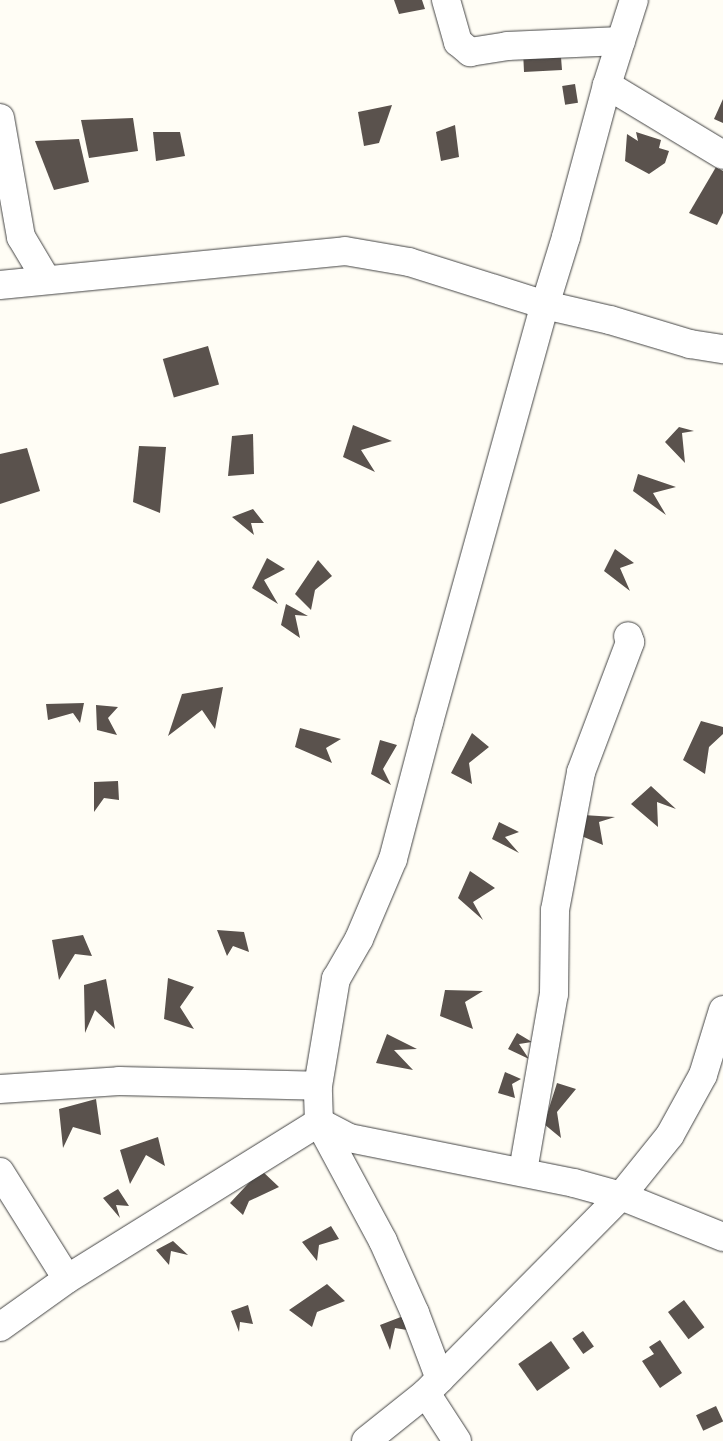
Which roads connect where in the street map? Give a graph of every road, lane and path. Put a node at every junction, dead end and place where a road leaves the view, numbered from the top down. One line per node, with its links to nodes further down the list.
1 (446, 0): 3 (street)
2 (634, 0): 3 (street)
3 (621, 42): 4 (street)
4 (608, 85): 6 (street); 10 (street)
5 (0, 118): 7 (street)
6 (723, 155)
7 (21, 237): 8 (street); 9 (street)
8 (46, 279): 9 (street); 10 (street)
9 (4, 284)
10 (545, 305): 11 (street); 14 (street)
11 (723, 349)
12 (628, 636): 17 (street)
13 (723, 1011): 19 (street)
14 (318, 1086): 15 (street); 16 (street)
15 (0, 1089)
16 (319, 1122): 17 (street); 21 (street); 23 (street)
17 (523, 1171): 19 (street)
18 (0, 1172): 21 (street)
19 (622, 1196): 20 (street); 23 (street)
20 (723, 1237)
21 (68, 1279): 22 (street)
22 (0, 1327)
23 (433, 1386): 24 (street); 25 (street)
24 (366, 1441)
25 (458, 1441)

